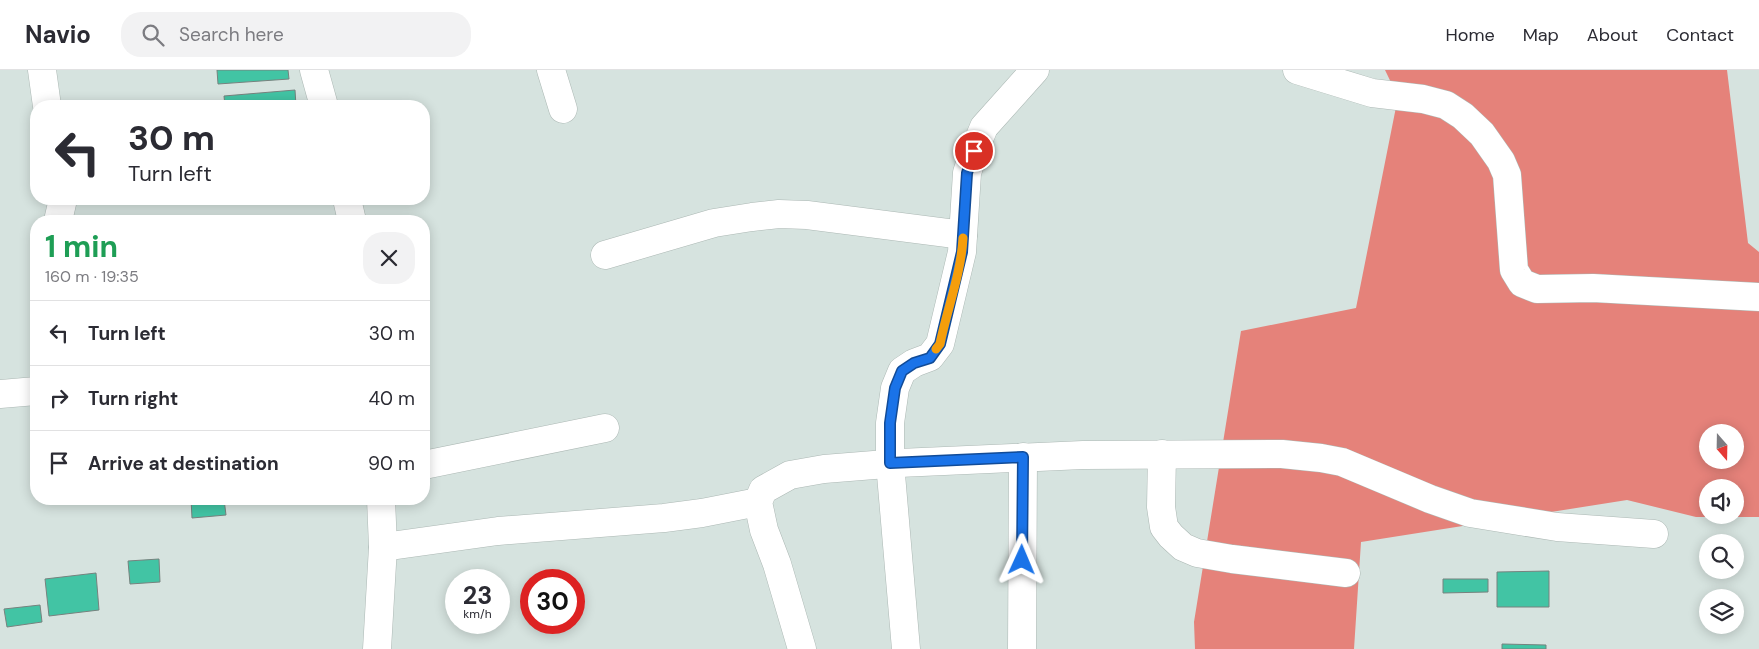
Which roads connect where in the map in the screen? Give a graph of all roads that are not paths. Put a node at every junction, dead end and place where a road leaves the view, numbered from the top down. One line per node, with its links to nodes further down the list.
1 (42, 70): 6 (street)
2 (314, 70): 7 (street)
3 (551, 70): 8 (street)
4 (1035, 70): 9 (street)
5 (1297, 70): 11 (street)
6 (47, 100)
7 (322, 100)
8 (563, 109)
9 (963, 235): 10 (street); 17 (street)
10 (605, 255)
11 (1759, 297)
12 (30, 392): 13 (street)
13 (0, 394)
14 (605, 428): 18 (street)
15 (1162, 454): 16 (street); 21 (street); 23 (street)
16 (1023, 457): 17 (street); 27 (street)
17 (890, 463): 19 (street); 26 (street)
18 (430, 464)
19 (758, 502): 22 (street); 25 (street)
20 (381, 505): 22 (street)
21 (1654, 534)
22 (383, 547): 24 (street)
23 (1346, 572)
24 (377, 649)
25 (802, 649)
26 (906, 649)
27 (1022, 649)

